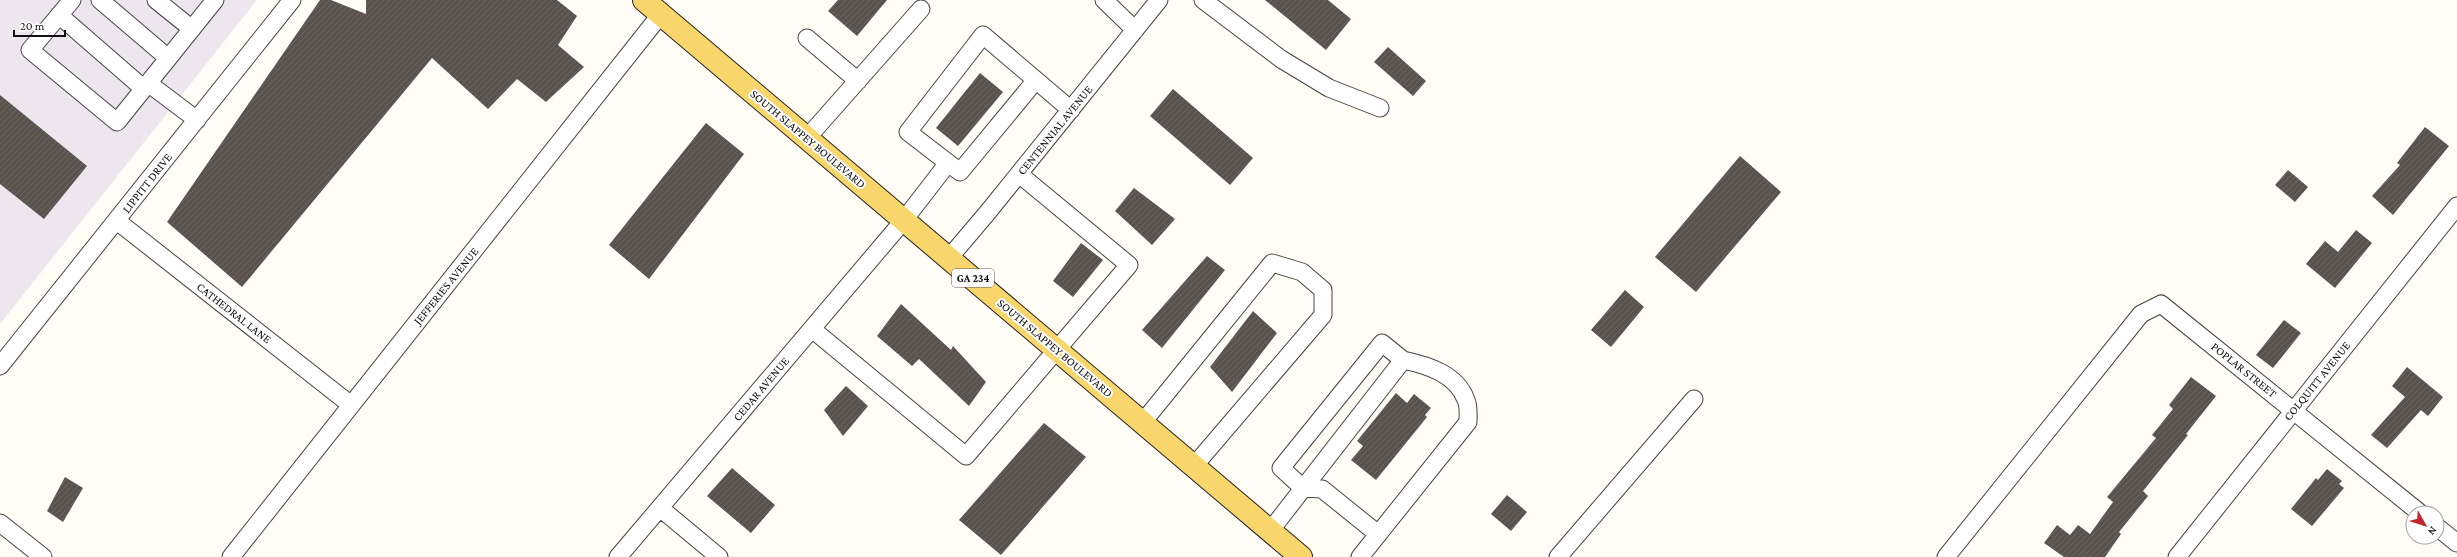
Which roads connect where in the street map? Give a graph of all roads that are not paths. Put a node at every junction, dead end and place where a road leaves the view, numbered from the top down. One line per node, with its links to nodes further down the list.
1 (72, 0): 11 (street)
2 (100, 0): 15 (street)
3 (156, 0): 12 (street)
4 (292, 0): 21 (street, LIPPITT DRIVE)
5 (1104, 0): 13 (street)
6 (1159, 0): 13 (street, CENTENNIAL AVENUE)
7 (1203, 0): 19 (street)
8 (213, 1): 12 (street)
9 (652, 5): 22 (main road, SOUTH SLAPPEY BOULEVARD / GA 234); 34 (street, JEFFERIES AVENUE)
10 (921, 9): 17 (street)
11 (59, 16): 18 (street); 18 (street)
12 (192, 29): 15 (street)
13 (1135, 30): 20 (street, CENTENNIAL AVENUE)
14 (807, 38): 17 (street)
15 (168, 58): 18 (street)
16 (1036, 80): 20 (street); 23 (street); 23 (street)
17 (858, 81): 22 (street)
18 (146, 86): 21 (street)
19 (1380, 108)
20 (1071, 110): 24 (street, CENTENNIAL AVENUE)
21 (197, 120): 27 (street, LIPPITT DRIVE)
22 (807, 138): 26 (main road, SOUTH SLAPPEY BOULEVARD / GA 234)
23 (948, 163): 26 (street, CEDAR AVENUE)
24 (1019, 174): 28 (street, CENTENNIAL AVENUE); 30 (street)
25 (2457, 206): 35 (street, COLQUITT AVENUE)
26 (904, 220): 28 (main road, SOUTH SLAPPEY BOULEVARD / GA 234); 29 (street, CEDAR AVENUE)
27 (116, 221): 32 (street, LIPPITT DRIVE); 34 (street, CATHEDRAL LANE)
28 (948, 258): 30 (main road, SOUTH SLAPPEY BOULEVARD / GA 234)
29 (812, 329): 30 (street); 40 (street, CEDAR AVENUE)
30 (1057, 350): 36 (main road, SOUTH SLAPPEY BOULEVARD / GA 234)
31 (1403, 360): 38 (street); 38 (street); 44 (street)
32 (0, 366)
33 (1694, 399): 52 (street)
34 (351, 405): 47 (street, JEFFERIES AVENUE)
35 (2294, 411): 39 (street, POPLAR STREET); 53 (street, POPLAR STREET); 54 (street, COLQUITT AVENUE)
36 (1143, 422): 37 (main road, SOUTH SLAPPEY BOULEVARD / GA 234); 37 (street)
37 (1194, 466): 42 (main road, SOUTH SLAPPEY BOULEVARD / GA 234)
38 (1303, 488): 42 (street); 44 (street)
39 (2410, 505)
40 (660, 508): 48 (street, CEDAR AVENUE); 49 (street)
41 (0, 523): 46 (street)
42 (1270, 531): 50 (main road, SOUTH SLAPPEY BOULEVARD / GA 234)
43 (2445, 533): 45 (street)
44 (1378, 534): 51 (street)
45 (2457, 543)
46 (43, 557)
47 (231, 557)
48 (618, 557)
49 (719, 557)
50 (1302, 557)
51 (1360, 557)
52 (1558, 557)
53 (1946, 557)
54 (2177, 557)

